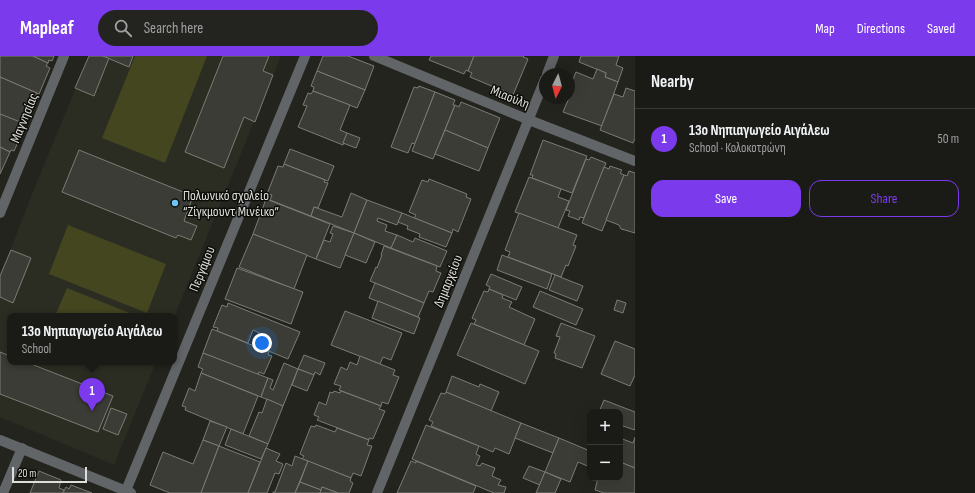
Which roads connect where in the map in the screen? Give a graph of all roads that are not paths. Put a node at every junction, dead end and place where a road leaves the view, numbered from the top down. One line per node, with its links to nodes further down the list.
1 (64, 56): 9 (street, Μαγνησίας)
2 (305, 56): 12 (street, Περγάμου)
3 (374, 56): 7 (street, Μιαούλη)
4 (554, 56): 5 (street)
5 (549, 68)
6 (539, 93): 7 (street, Δημαρχείου)
7 (528, 120): 8 (street, Μιαούλη); 14 (street, Δημαρχείου)
8 (635, 162)
9 (0, 213)
10 (0, 440): 11 (street)
11 (22, 448): 12 (street); 13 (street)
12 (127, 492)
13 (3, 493)
14 (377, 493)

